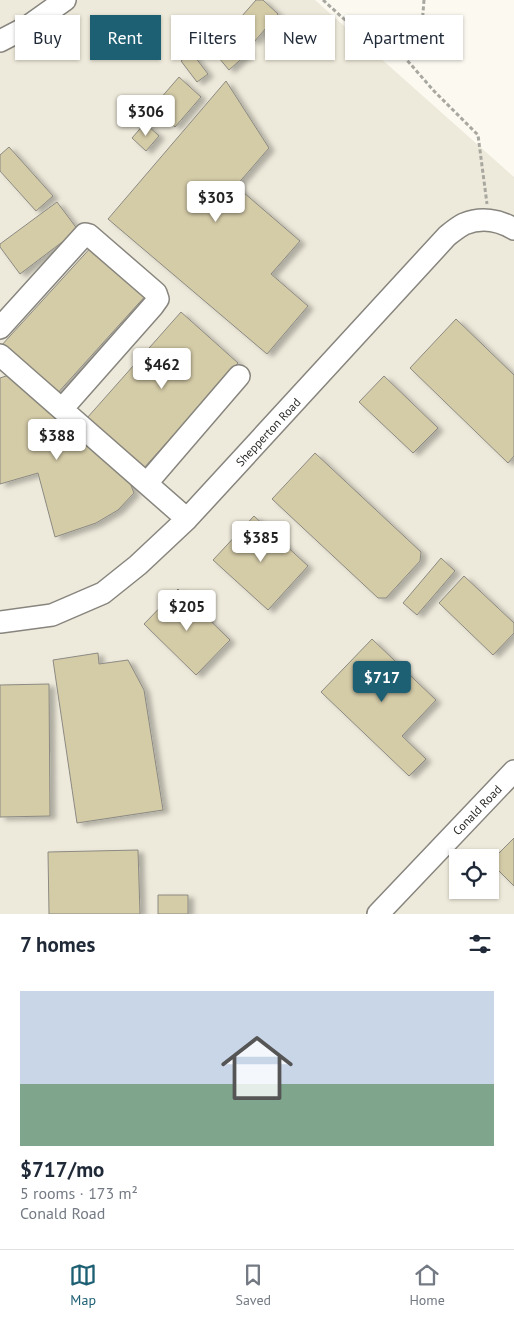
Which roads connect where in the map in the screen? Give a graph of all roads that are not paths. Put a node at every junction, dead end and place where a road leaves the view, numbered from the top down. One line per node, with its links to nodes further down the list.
1 (65, 0): 2 (street)
2 (0, 41)
3 (514, 229): 9 (street, Shepperton Road)
4 (0, 328): 7 (street)
5 (0, 355): 7 (street)
6 (238, 376): 8 (street)
7 (62, 409): 8 (street)
8 (147, 483): 9 (street)
9 (187, 519): 10 (street, Shepperton Road)
10 (0, 622)
11 (514, 772): 12 (street, Conald Road)
12 (378, 914)

